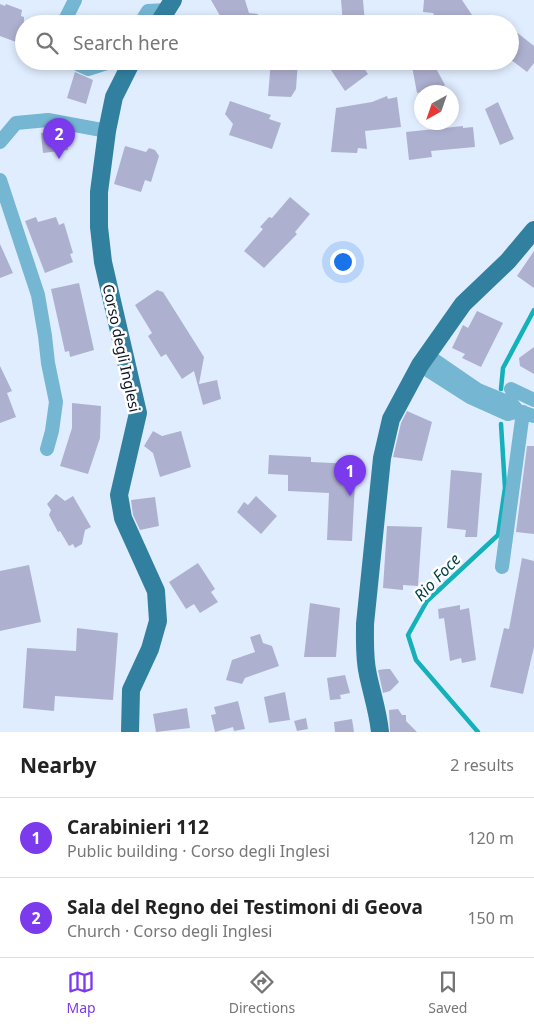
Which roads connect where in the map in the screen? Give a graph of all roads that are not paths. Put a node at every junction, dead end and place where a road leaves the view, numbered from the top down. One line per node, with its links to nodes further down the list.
1 (76, 0): 3 (street)
2 (166, 11): 4 (street)
3 (68, 15)
4 (146, 15)
5 (128, 70): 6 (main road, Corso degli Inglesi)
6 (107, 131): 7 (street); 16 (main road, Corso degli Inglesi)
7 (0, 142)
8 (0, 180): 14 (street)
9 (534, 230): 10 (main road)
10 (423, 360): 13 (street); 17 (main road)
11 (511, 389): 12 (street)
12 (534, 400)
13 (525, 413): 15 (street)
14 (46, 449)
15 (502, 566)
16 (130, 732)
17 (380, 732)

